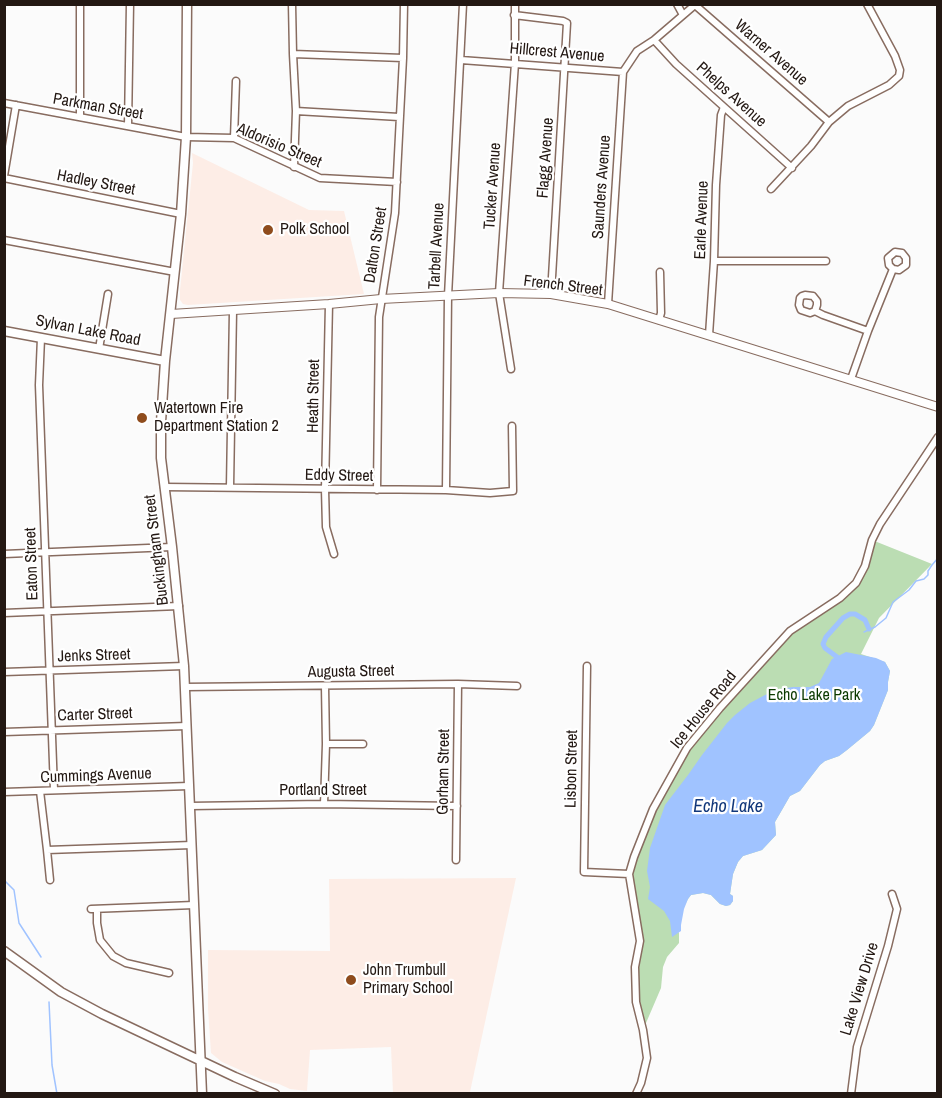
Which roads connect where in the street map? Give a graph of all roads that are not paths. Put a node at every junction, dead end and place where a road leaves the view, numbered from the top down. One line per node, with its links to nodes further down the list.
1 (80, 4): 25 (street)
2 (130, 4): 28 (street)
3 (187, 4): 29 (main road, Buckingham Street)
4 (292, 4): 14 (street)
5 (404, 4): 15 (street, Dalton Street)
6 (464, 4): 16 (street, Tarbell Avenue)
7 (514, 4): 11 (street, Tucker Avenue)
8 (677, 4): 12 (street)
9 (867, 4): 27 (street)
10 (696, 5): 12 (street, Hillcrest Avenue); 27 (street, Warner Avenue)
11 (514, 15): 17 (street, Tucker Avenue); 18 (street, Flagg Avenue)
12 (683, 15): 13 (street, Hillcrest Avenue)
13 (654, 40): 19 (street, Hillcrest Avenue); 23 (street, Phelps Avenue)
14 (293, 54): 15 (street); 24 (street)
15 (403, 58): 26 (street, Dalton Street)
16 (461, 60): 17 (street, Hillcrest Avenue); 46 (street, Tarbell Avenue)
17 (515, 63): 18 (street, Hillcrest Avenue); 43 (street, Tucker Avenue)
18 (565, 68): 19 (street, Hillcrest Avenue); 45 (street, Flagg Avenue)
19 (623, 72): 49 (street, Saunders Avenue)
20 (236, 81): 30 (street)
21 (4, 103): 22 (street, Parkman Street)
22 (16, 105): 25 (street, Parkman Street); 33 (street)
23 (724, 107): 32 (street, Phelps Avenue); 38 (street, Earle Avenue)
24 (296, 111): 26 (street); 31 (street)
25 (80, 117): 28 (street, Parkman Street)
26 (399, 117): 34 (street, Dalton Street)
27 (829, 122): 32 (street)
28 (128, 126): 29 (street, Parkman Street)
29 (186, 137): 30 (street, Aldorisio Street); 36 (main road, Buckingham Street)
30 (234, 138): 31 (street, Aldorisio Street)
31 (294, 167): 34 (street, Aldorisio Street)
32 (792, 168): 35 (street)
33 (4, 177): 36 (street, Hadley Street)
34 (397, 182): 47 (street, Dalton Street)
35 (771, 189)
36 (181, 214): 41 (main road, Buckingham Street)
37 (4, 240): 41 (street)
38 (714, 261): 39 (street); 56 (street, Earle Avenue)
39 (826, 261)
40 (893, 269): 55 (street)
41 (175, 272): 52 (main road, Buckingham Street)
42 (660, 272): 53 (street)
43 (499, 293): 45 (street, French Street); 46 (street, French Street); 60 (street, Tucker Avenue)
44 (108, 294): 58 (street)
45 (551, 294): 49 (street, French Street)
46 (448, 296): 47 (street, French Street); 69 (street, Tarbell Avenue)
47 (381, 298): 48 (street, French Street); 68 (street, Dalton Street)
48 (329, 304): 51 (street, French Street); 67 (street, Heath Street)
49 (608, 304): 53 (street, French Street)
50 (814, 310): 55 (street)
51 (233, 311): 52 (street, French Street); 66 (street)
52 (171, 314): 59 (main road, Buckingham Street)
53 (659, 320): 56 (street, French Street)
54 (4, 331): 57 (main road, Sylvan Lake Road)
55 (868, 331): 61 (street)
56 (709, 335): 61 (street, French Street)
57 (41, 338): 58 (main road, Sylvan Lake Road); 72 (street, Eaton Street)
58 (99, 349): 59 (main road, Sylvan Lake Road)
59 (165, 361): 65 (main road, Buckingham Street)
60 (511, 369)
61 (850, 380): 62 (street, French Street)
62 (938, 407)
63 (512, 426): 69 (street, Eddy Street)
64 (938, 437): 100 (street, Ice House Road)
65 (164, 487): 66 (street, Eddy Street); 70 (main road, Buckingham Street)
66 (230, 487): 67 (street, Eddy Street)
67 (325, 489): 68 (street, Eddy Street); 73 (street, Heath Street)
68 (377, 490): 69 (street, Eddy Street)
69 (446, 490)
70 (172, 547): 72 (street); 74 (main road, Buckingham Street)
71 (4, 554): 72 (street)
72 (45, 554): 75 (street, Eaton Street)
73 (334, 554)
74 (178, 606): 75 (street); 77 (main road, Buckingham Street)
75 (47, 612): 76 (street); 79 (street, Eaton Street)
76 (4, 613)
77 (184, 666): 79 (street, Jenks Street); 84 (main road, Buckingham Street)
78 (587, 666): 100 (street, Lisbon Street)
79 (50, 671): 80 (street, Jenks Street); 86 (street, Eaton Street)
80 (4, 672)
81 (458, 684): 82 (street, Augusta Street); 83 (street, Augusta Street); 96 (street, Gorham Street)
82 (325, 686): 84 (street, Augusta Street); 88 (street)
83 (517, 686)
84 (185, 687): 85 (main road, Buckingham Street)
85 (187, 726): 86 (street, Carter Street); 90 (main road, Buckingham Street)
86 (51, 730): 87 (street, Carter Street); 91 (street, Eaton Street)
87 (4, 732)
88 (326, 744): 89 (street); 94 (street)
89 (363, 744)
90 (189, 786): 91 (street, Cummings Avenue); 95 (main road, Buckingham Street)
91 (54, 790): 92 (street, Cummings Avenue)
92 (40, 791): 93 (street, Cummings Avenue); 98 (street)
93 (4, 792)
94 (324, 804): 95 (street, Portland Street); 96 (street, Portland Street)
95 (190, 806): 97 (main road, Buckingham Street)
96 (457, 806): 99 (street, Gorham Street)
97 (192, 846): 98 (street); 103 (main road, Buckingham Street)
98 (48, 850): 101 (street)
99 (456, 860)
100 (629, 874): 109 (street, Ice House Road)
101 (50, 880)
102 (892, 894): 110 (street, Lake View Drive)
103 (194, 904): 105 (street); 106 (main road, Buckingham Street)
104 (4, 951): 106 (main road)
105 (169, 973)
106 (201, 1061): 107 (main road, Buckingham Street); 108 (main road)
107 (202, 1094)
108 (274, 1094)
109 (636, 1094)
110 (851, 1094)

